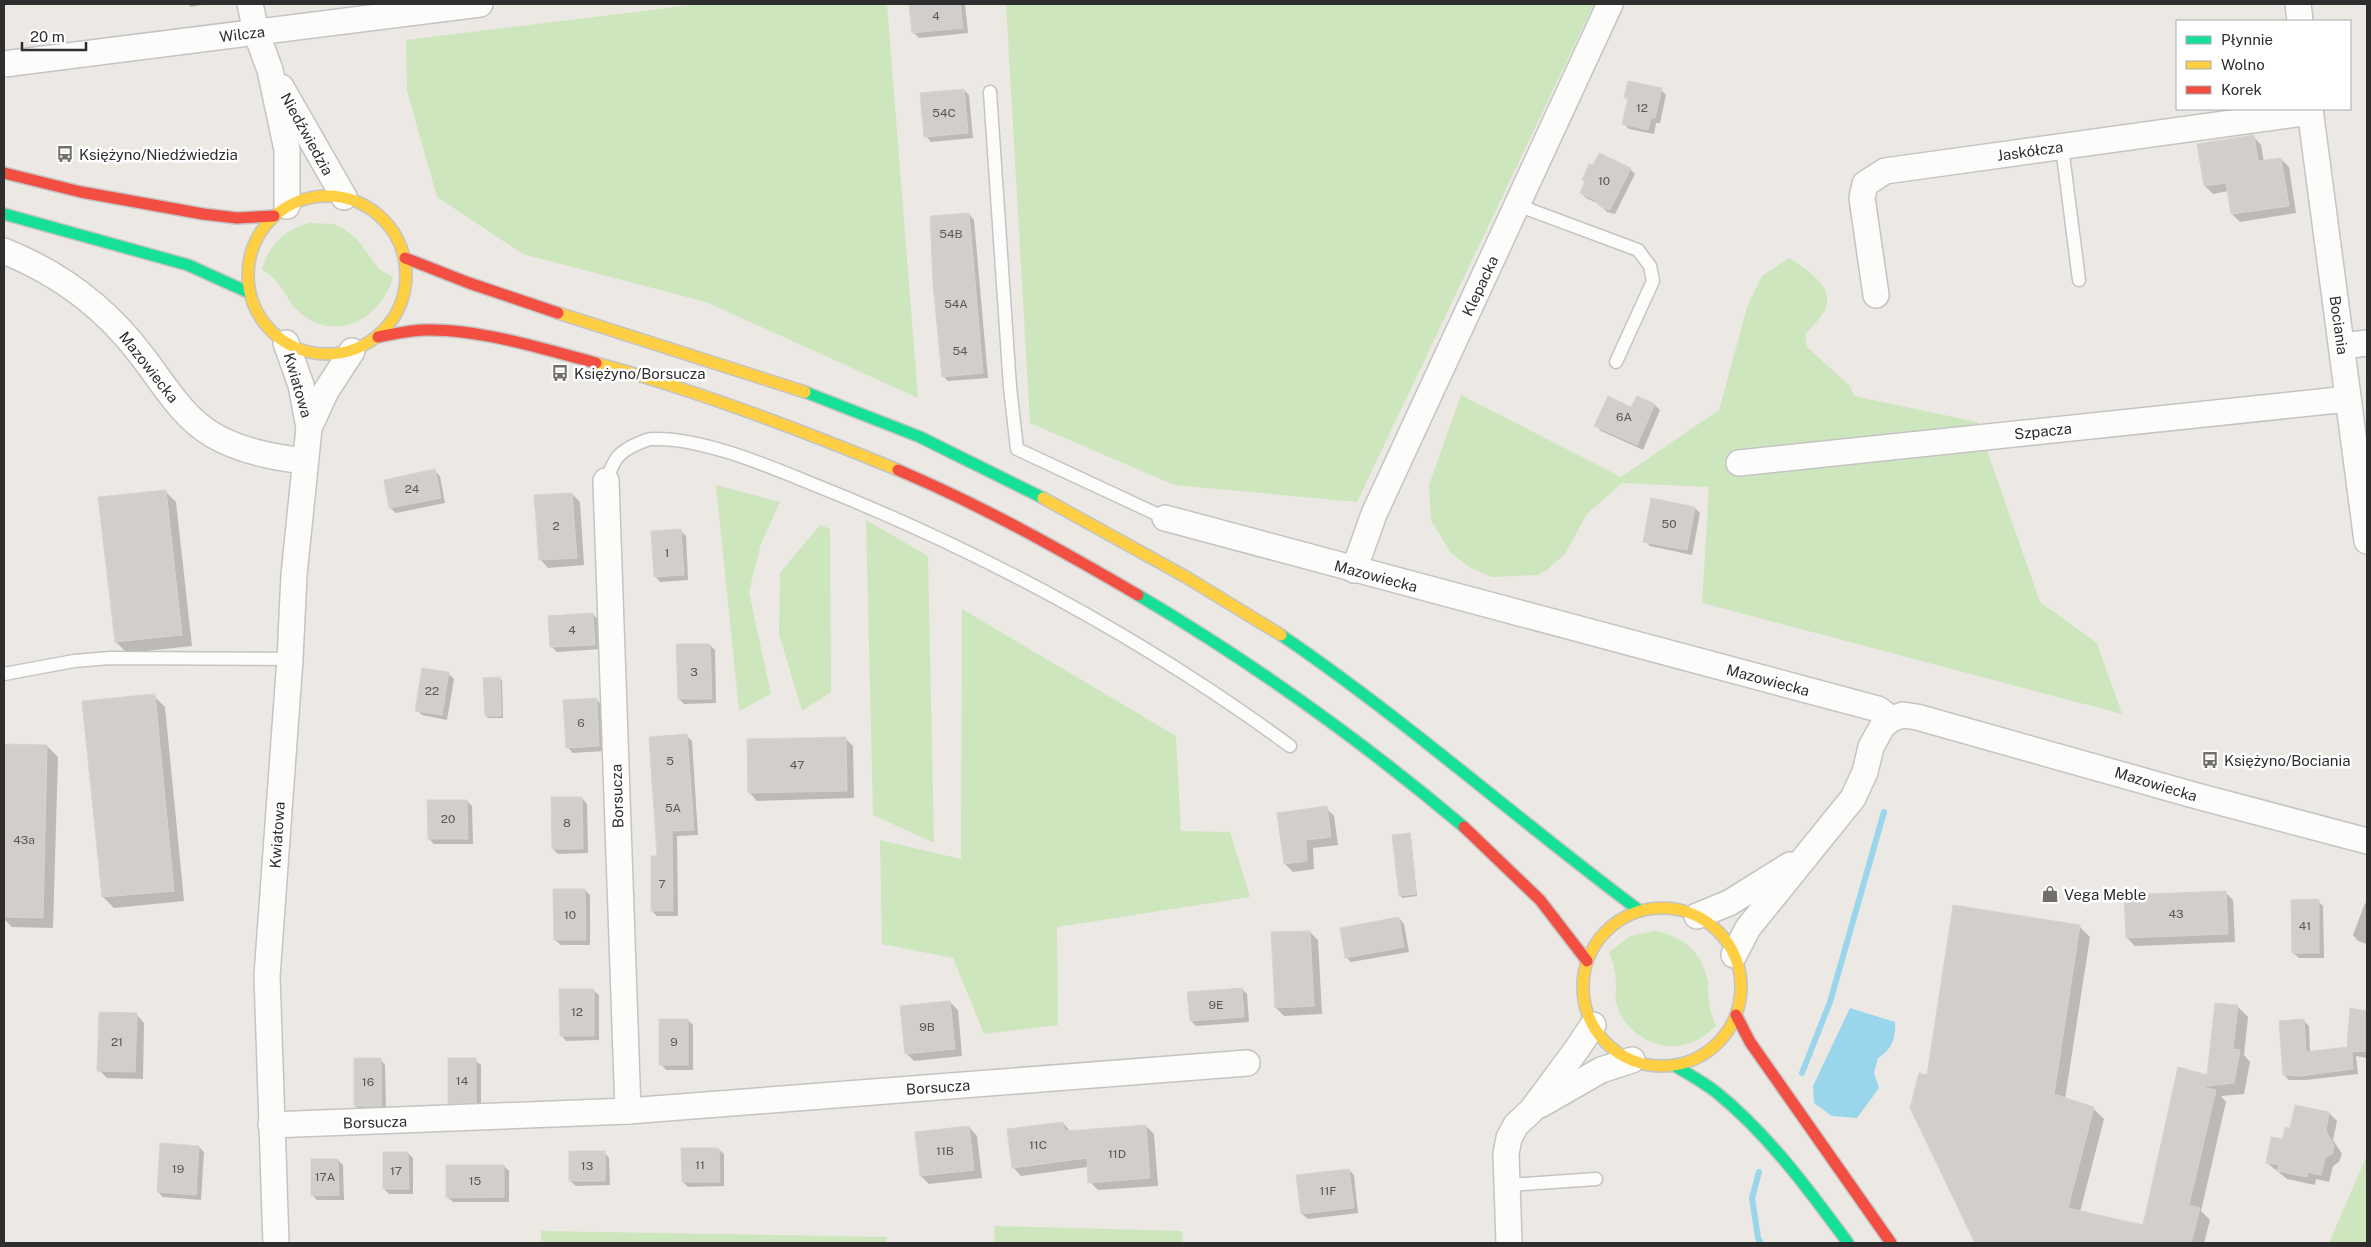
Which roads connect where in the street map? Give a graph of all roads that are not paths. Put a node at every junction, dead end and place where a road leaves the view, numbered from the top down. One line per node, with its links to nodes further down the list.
1 (250, 4): 6 (street, Niedźwiedzia)
2 (480, 4): 6 (street, Wilcza)
3 (1610, 4): 14 (street, Klepacka)
4 (2298, 4): 5 (street)
5 (2300, 20)
6 (256, 32): 7 (street, Wilcza); 8 (street, Niedźwiedzia)
7 (4, 64)
8 (270, 70): 13 (street, Niedźwiedzia); 15 (street, Niedźwiedzia)
9 (990, 92): 33 (lane)
10 (2310, 110): 11 (street, Jaskółcza); 25 (street, Bociania)
11 (2062, 146): 19 (lane); 21 (street, Jaskółcza)
12 (4, 173): 15 (main road)
13 (344, 197): 15 (main road); 18 (main road)
14 (1517, 205): 27 (lane); 35 (street, Klepacka)
15 (281, 211): 20 (main road)
16 (4, 214): 20 (main road)
17 (4, 251): 30 (street, Mazowiecka)
18 (405, 258): 22 (main road); 42 (main road)
19 (2079, 280)
20 (250, 293): 23 (main road)
21 (1876, 295)
22 (378, 337): 26 (main road); 45 (main road)
23 (286, 343): 26 (main road); 29 (street, Kwiatowa)
24 (2367, 343): 25 (street)
25 (2342, 346): 28 (street, Bociania)
26 (352, 351): 29 (street, Kwiatowa)
27 (1616, 362)
28 (2348, 399): 31 (street, Szpacza); 34 (street, Bociania)
29 (309, 428): 30 (street, Kwiatowa)
30 (304, 461): 36 (street, Kwiatowa)
31 (1739, 462)
32 (606, 481): 39 (lane); 52 (street, Borsucza)
33 (1165, 518): 35 (street, Mazowiecka)
34 (2367, 541)
35 (1354, 570): 38 (street, Mazowiecka)
36 (290, 659): 37 (lane); 53 (street, Kwiatowa)
37 (4, 674)
38 (1891, 719): 40 (street, Mazowiecka); 41 (street)
39 (1290, 746)
40 (2367, 841)
41 (1805, 855): 43 (street); 44 (street)
42 (1640, 910): 43 (main road); 45 (main road)
43 (1697, 916): 44 (main road)
44 (1734, 956): 46 (main road)
45 (1587, 961): 47 (main road)
46 (1736, 1015): 50 (main road); 59 (main road)
47 (1593, 1025): 48 (main road); 51 (street)
48 (1632, 1060): 50 (main road); 51 (street)
49 (1247, 1063): 52 (street, Borsucza)
50 (1674, 1065): 58 (main road)
51 (1531, 1110): 55 (street)
52 (628, 1111): 53 (street, Borsucza)
53 (271, 1125): 56 (street, Kwiatowa)
54 (1596, 1179): 55 (lane)
55 (1508, 1185): 57 (street)
56 (276, 1243)
57 (1509, 1243)
58 (1848, 1243)
59 (1891, 1243)

